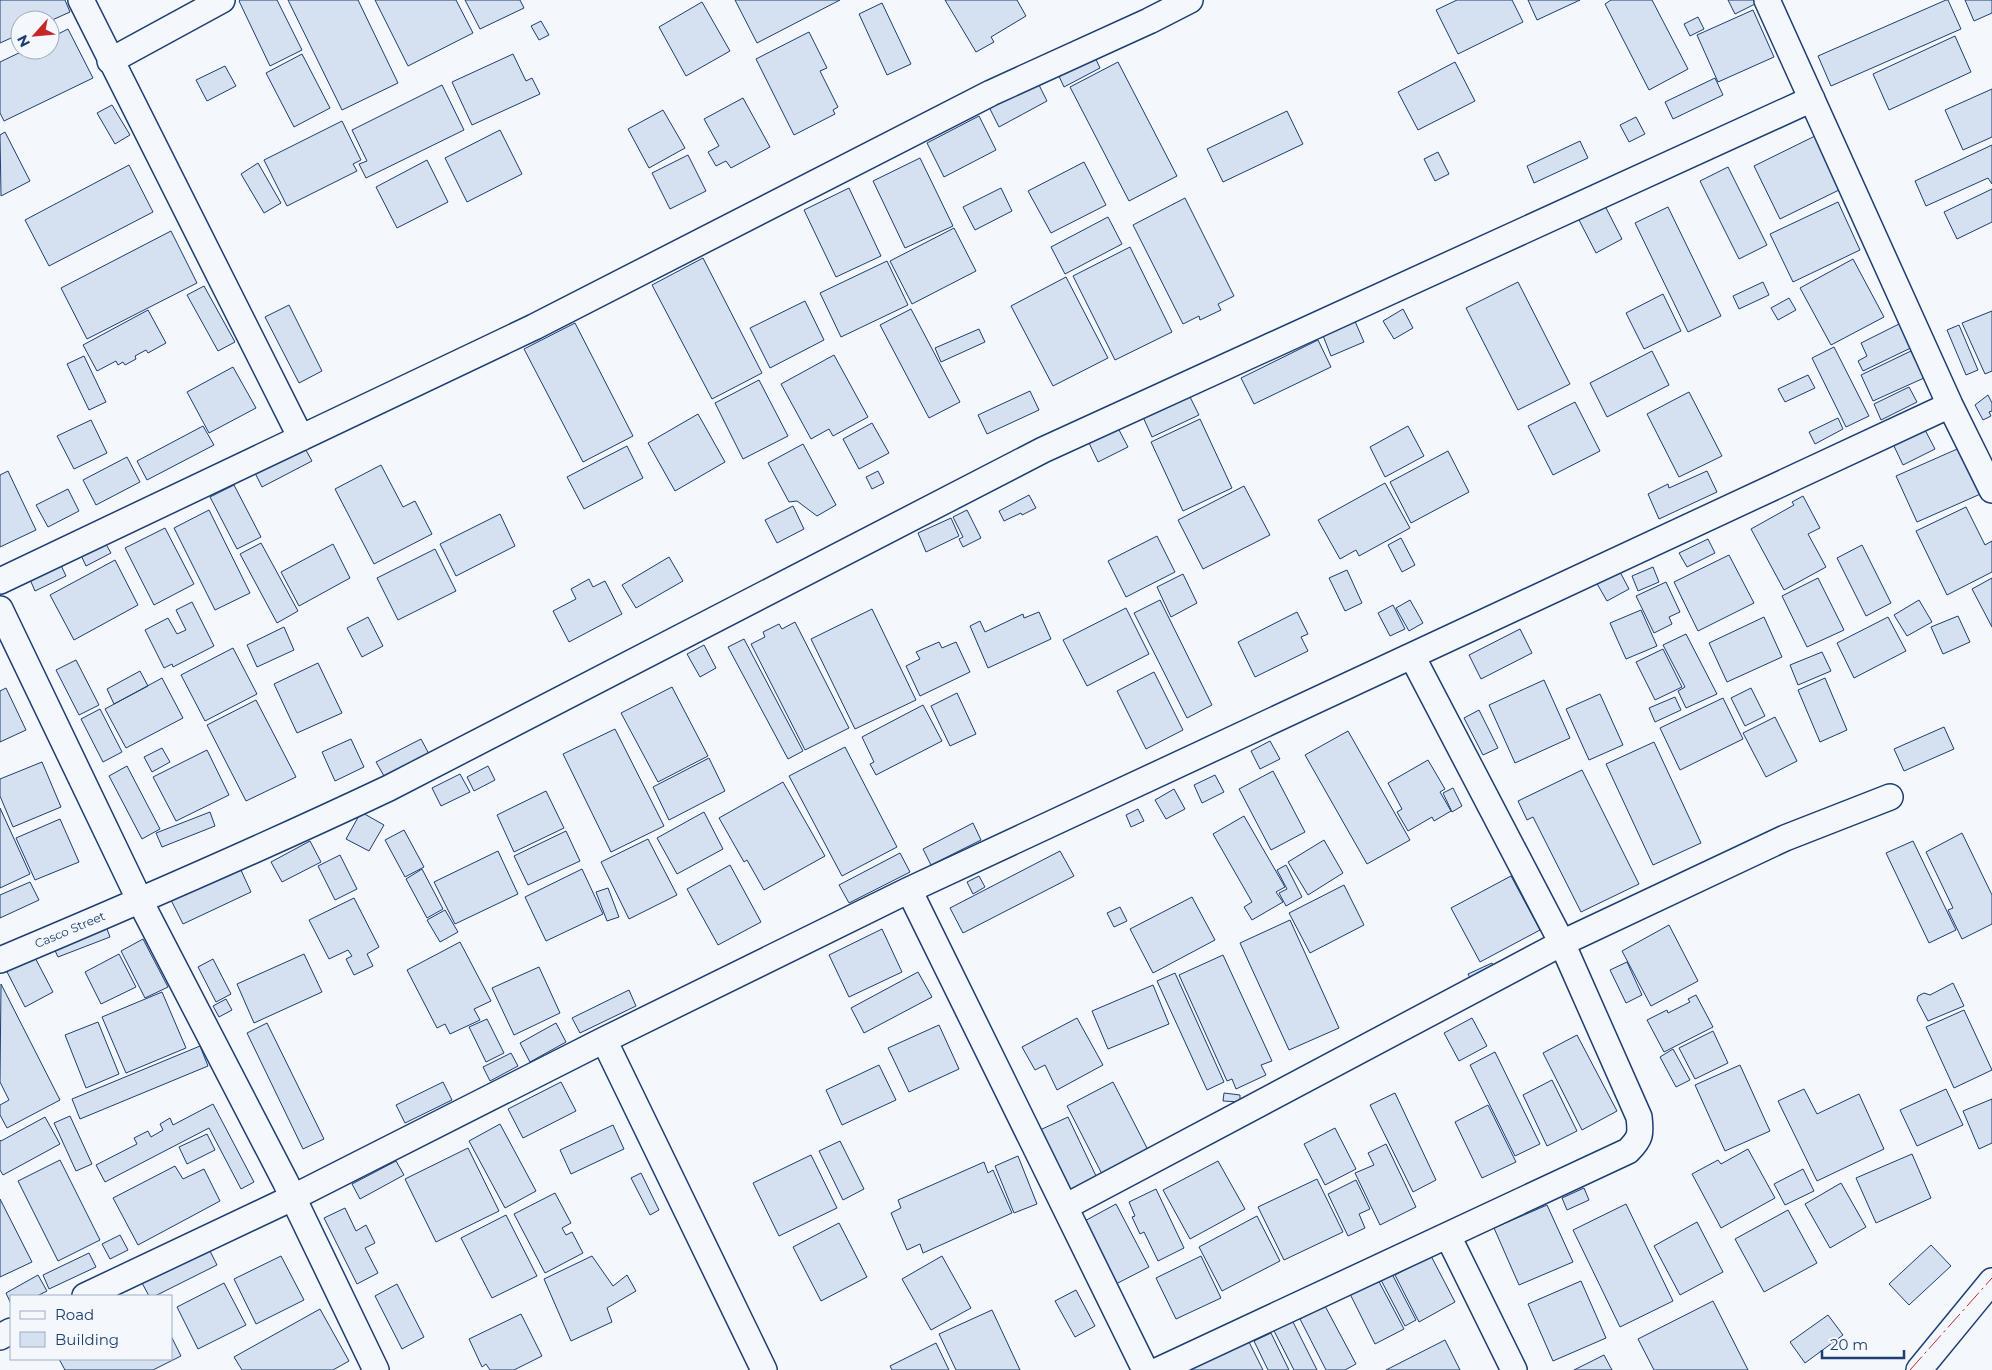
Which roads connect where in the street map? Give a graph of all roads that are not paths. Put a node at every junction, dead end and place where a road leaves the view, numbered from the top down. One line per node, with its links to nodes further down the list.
1 (80, 0): 5 (street)
2 (222, 0): 5 (street)
3 (1190, 0): 8 (street)
4 (1767, 0): 6 (street)
5 (110, 61): 8 (street)
6 (1812, 98): 7 (street); 15 (street, Casco Street)
7 (1950, 405): 9 (street); 12 (street)
8 (301, 438): 10 (street)
9 (1992, 490)
10 (0, 581)
11 (0, 609): 15 (street)
12 (1412, 656): 14 (street); 16 (street)
13 (1890, 798): 16 (street)
14 (909, 890): 18 (street); 20 (street)
15 (140, 901): 17 (street, Casco Street); 19 (street)
16 (1562, 943): 20 (street); 21 (street)
17 (0, 960)
18 (604, 1040): 19 (street); 25 (street)
19 (292, 1198): 23 (street); 24 (street)
20 (1065, 1207): 26 (street)
21 (1448, 1236): 27 (street); 28 (street)
22 (1992, 1281): 29 (street)
23 (87, 1295)
24 (376, 1370)
25 (764, 1370)
26 (1145, 1370)
27 (1159, 1370)
28 (1514, 1370)
29 (1920, 1370)

